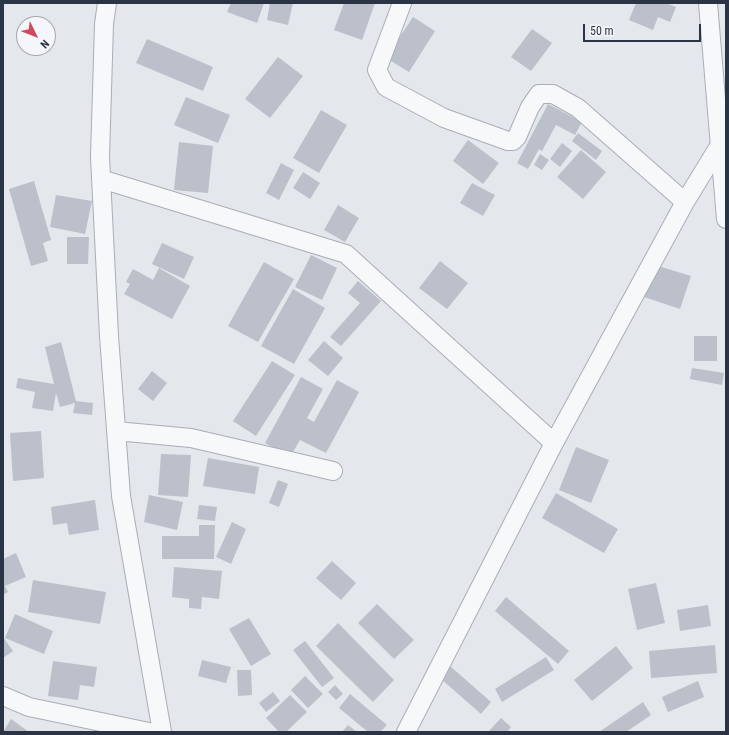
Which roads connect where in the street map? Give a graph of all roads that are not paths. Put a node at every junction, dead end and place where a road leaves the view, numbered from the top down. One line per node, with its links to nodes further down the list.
1 (107, 3): 5 (street)
2 (402, 3): 6 (street)
3 (708, 3): 4 (street)
4 (724, 141): 6 (street); 7 (street)
5 (101, 179): 8 (street); 9 (street)
6 (685, 202): 9 (street)
7 (726, 219)
8 (116, 431): 10 (street); 13 (street)
9 (554, 443): 14 (street)
10 (333, 471)
11 (3, 696): 12 (street)
12 (149, 732)
13 (162, 732)
14 (406, 732)

